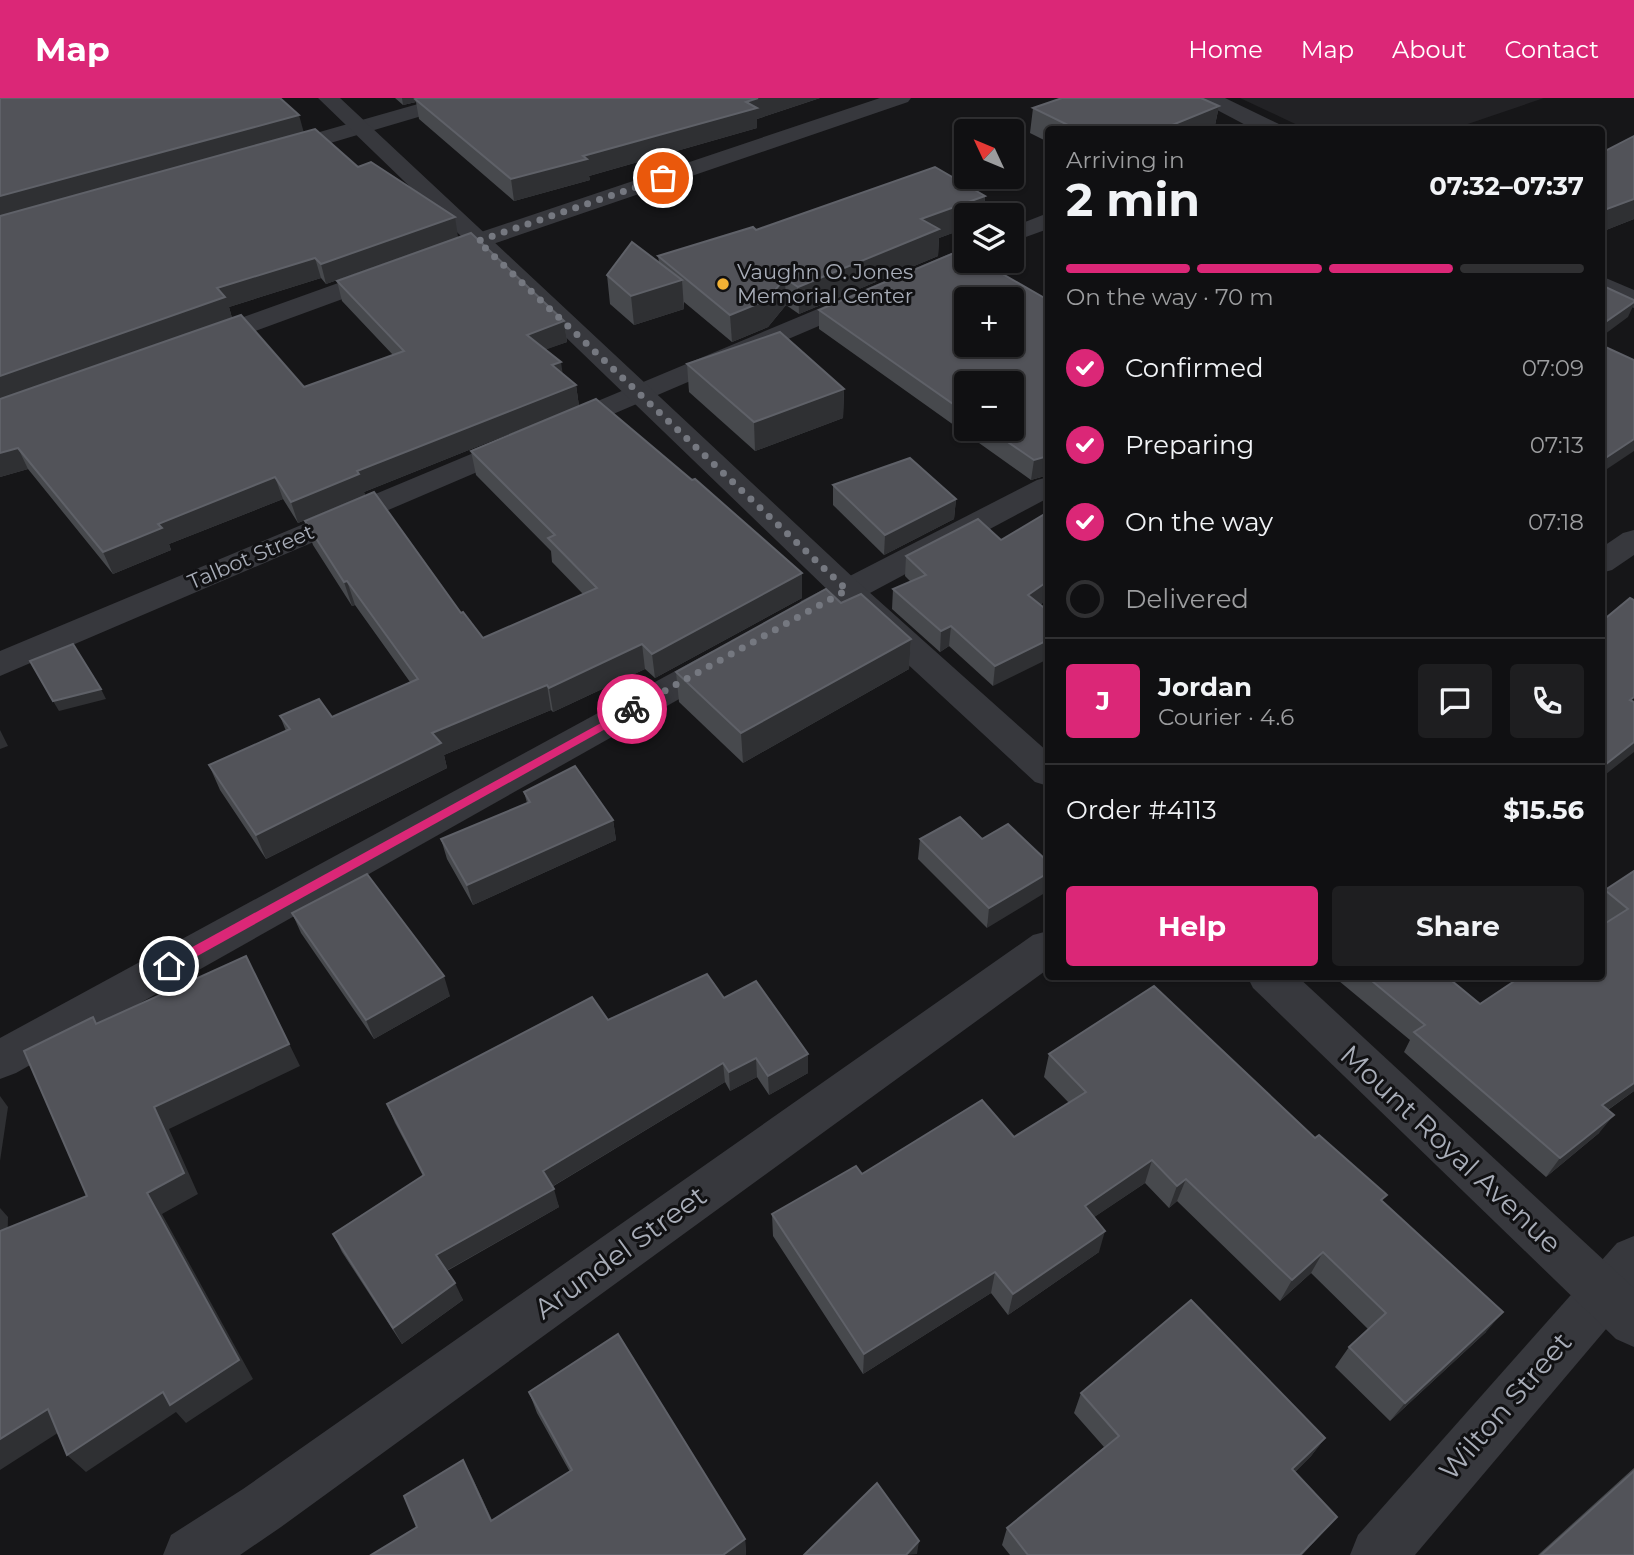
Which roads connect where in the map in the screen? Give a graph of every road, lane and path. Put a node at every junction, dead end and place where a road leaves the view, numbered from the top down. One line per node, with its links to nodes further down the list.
1 (328, 98): 6 (street)
2 (462, 98): 6 (street)
3 (901, 98): 10 (street)
4 (1209, 98): 5 (street)
5 (1262, 126)
6 (362, 128): 7 (street); 10 (street)
7 (254, 158)
8 (1045, 221): 9 (street)
9 (1024, 230)
10 (478, 241): 14 (street); 15 (street)
11 (954, 259): 15 (street, Talbot Street)
12 (1605, 286): 13 (street)
13 (1634, 300)
14 (183, 349)
15 (638, 393): 19 (street); 22 (street, Talbot Street)
16 (1045, 488): 19 (street)
17 (1634, 540): 18 (street)
18 (1605, 560)
19 (847, 590): 20 (street); 23 (street)
20 (786, 624)
21 (750, 644): 26 (street)
22 (0, 664)
23 (1045, 770)
24 (1045, 949): 28 (street, Arundel Street)
25 (1273, 980): 27 (street, Mount Royal Avenue)
26 (0, 1060)
27 (1623, 1291): 29 (street, Wilton Street)
28 (191, 1555)
29 (1378, 1555)

